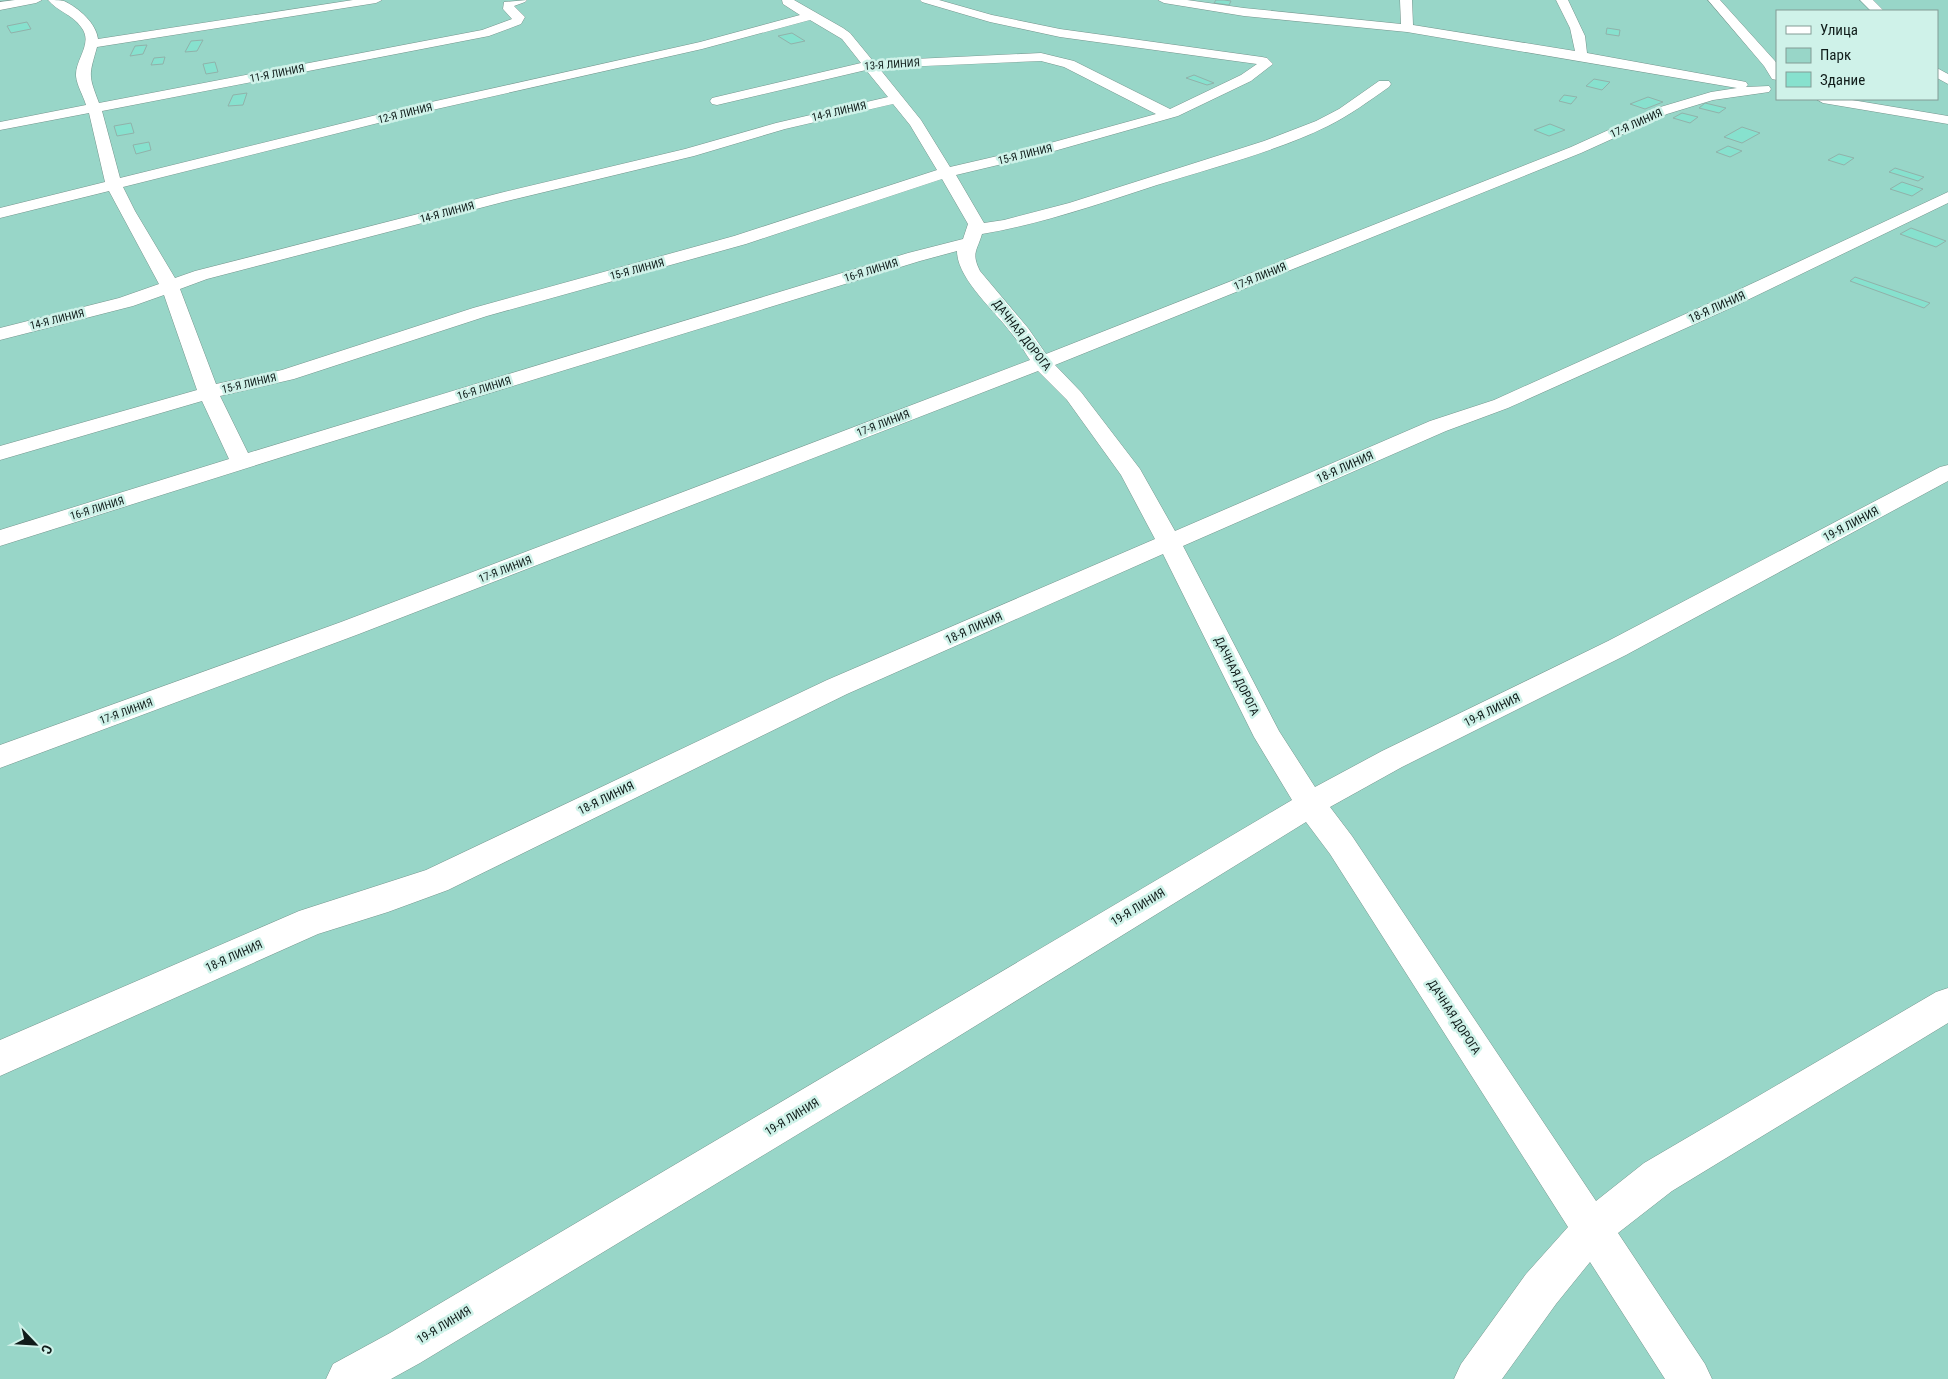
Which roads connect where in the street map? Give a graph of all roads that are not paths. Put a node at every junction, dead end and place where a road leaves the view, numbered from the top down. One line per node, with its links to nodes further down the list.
1 (36, 0): 13 (street)
2 (54, 0): 18 (street)
3 (376, 0): 18 (street)
4 (521, 0): 26 (street, 11-Я ЛИНИЯ)
5 (788, 0): 16 (street, ДАЧНАЯ ДОРОГА)
6 (926, 0): 27 (street, 15-Я ЛИНИЯ)
7 (1164, 0): 15 (street)
8 (1253, 0): 15 (street)
9 (1406, 0): 17 (street)
10 (1562, 0): 19 (street)
11 (1714, 0): 22 (street)
12 (1866, 0): 14 (street)
13 (0, 6)
14 (1877, 10)
15 (1244, 12): 17 (street)
16 (810, 16): 20 (street, ДАЧНАЯ ДОРОГА); 31 (street, 12-Я ЛИНИЯ)
17 (1407, 28): 19 (street)
18 (92, 44): 26 (street)
19 (1580, 56): 22 (street)
20 (870, 65): 23 (street, ДАЧНАЯ ДОРОГА); 25 (street, 13-Я ЛИНИЯ); 27 (street, 13-Я ЛИНИЯ)
21 (1384, 84): 34 (street, 16-Я ЛИНИЯ)
22 (1773, 85): 37 (street, 17-Я ЛИНИЯ)
23 (897, 99): 30 (street, ДАЧНАЯ ДОРОГА); 35 (street, 14-Я ЛИНИЯ)
24 (1829, 100): 28 (street)
25 (717, 101)
26 (94, 108): 29 (street, 11-Я ЛИНИЯ); 31 (street)
27 (1168, 114): 30 (street, 15-Я ЛИНИЯ)
28 (1948, 120)
29 (0, 126)
30 (947, 172): 34 (street, ДАЧНАЯ ДОРОГА); 38 (street, 15-Я ЛИНИЯ)
31 (114, 184): 33 (street, 12-Я ЛИНИЯ); 35 (street)
32 (1948, 197): 43 (street, 18-Я ЛИНИЯ)
33 (0, 213)
34 (972, 236): 37 (street, ДАЧНАЯ ДОРОГА); 40 (street, 16-Я ЛИНИЯ)
35 (169, 285): 36 (street, 14-Я ЛИНИЯ); 38 (street)
36 (0, 334)
37 (1042, 362): 43 (street, ДАЧНАЯ ДОРОГА); 44 (street, 17-Я ЛИНИЯ)
38 (208, 393): 39 (street, 15-Я ЛИНИЯ); 40 (street)
39 (0, 453)
40 (242, 462): 42 (street, 16-Я ЛИНИЯ)
41 (1948, 472): 45 (street, 19-Я ЛИНИЯ)
42 (0, 538)
43 (1168, 543): 45 (street, ДАЧНАЯ ДОРОГА); 47 (street, 18-Я ЛИНИЯ)
44 (0, 757)
45 (1310, 804): 48 (street, ДАЧНАЯ ДОРОГА); 49 (street, 19-Я ЛИНИЯ)
46 (1948, 1004): 48 (street)
47 (0, 1058)
48 (1592, 1229): 50 (street); 51 (street, ДАЧНАЯ ДОРОГА)
49 (348, 1379)
50 (1476, 1379)
51 (1690, 1379)

